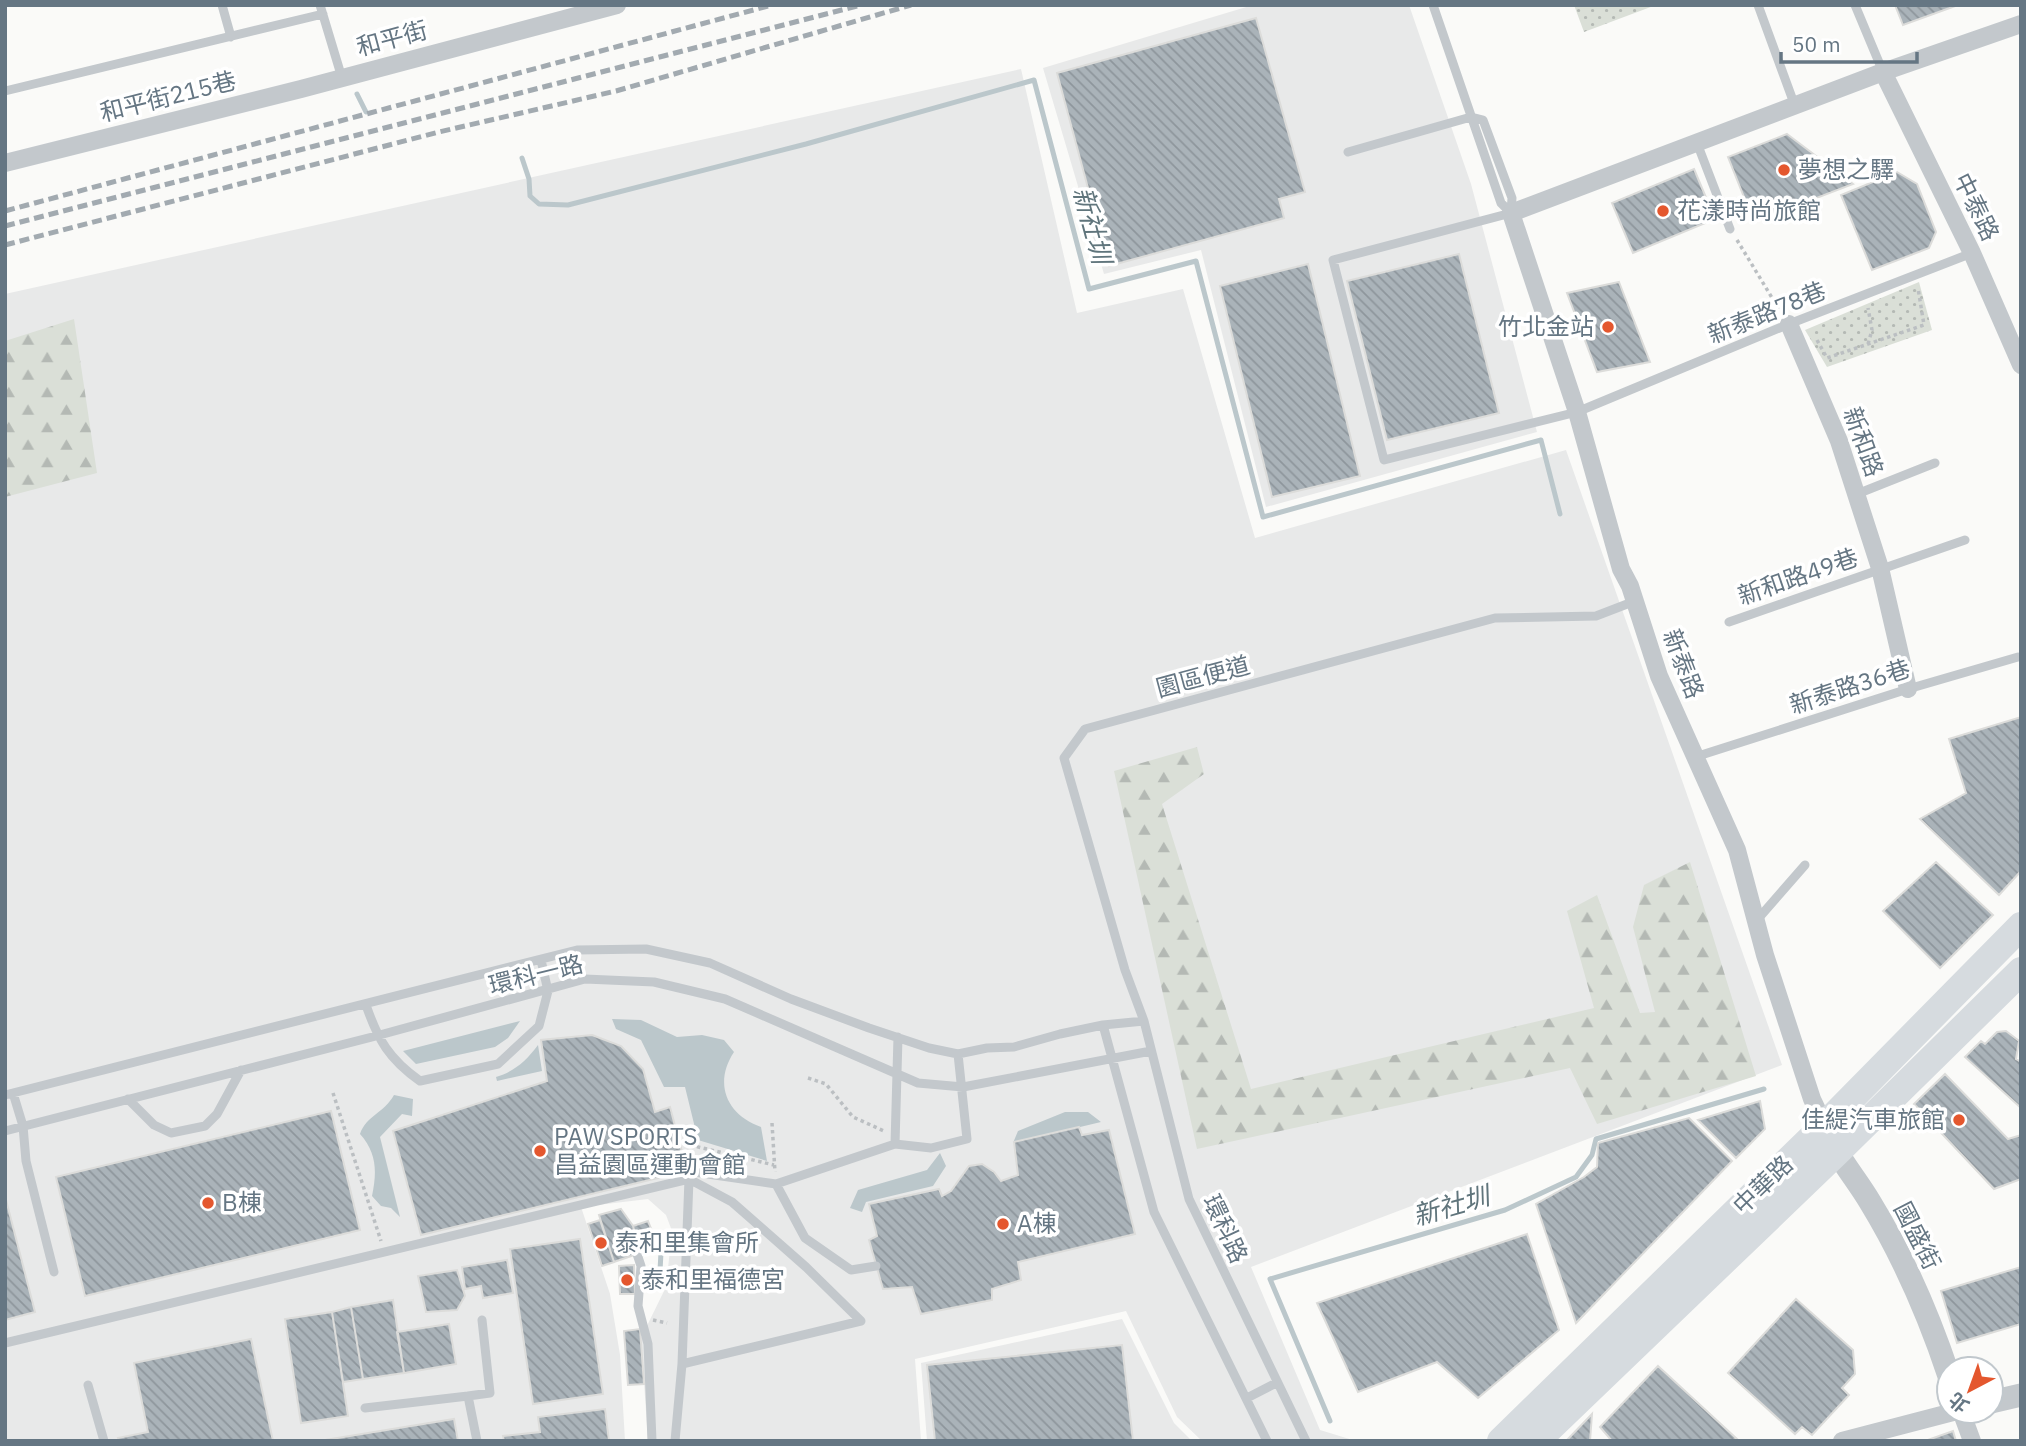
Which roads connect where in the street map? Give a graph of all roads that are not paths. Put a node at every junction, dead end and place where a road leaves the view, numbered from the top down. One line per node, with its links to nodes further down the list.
1 (222, 5): 8 (lane)
2 (617, 5): 10 (street, 和平街)
3 (1433, 5): 13 (lane, 新泰路)
4 (1758, 5): 12 (lane)
5 (1855, 5): 9 (lane)
6 (322, 10): 8 (lane); 10 (lane)
7 (2021, 24): 9 (street)
8 (231, 37): 11 (lane)
9 (1884, 72): 12 (street); 19 (street, 中泰路)
10 (342, 78): 16 (street, 和平街215巷)
11 (5, 91)
12 (1795, 106): 14 (street)
13 (1471, 117): 15 (lane); 17 (lane, 新泰路)
14 (1697, 143): 17 (street); 18 (lane)
15 (1348, 152)
16 (5, 163)
17 (1511, 213): 22 (street, 新泰路); 22 (lane, 新泰路78巷)
18 (1730, 229)
19 (1972, 253): 20 (lane, 新泰路78巷); 21 (street, 中泰路)
20 (1789, 324): 22 (lane, 新泰路78巷); 24 (street, 新和路)
21 (2021, 365)
22 (1577, 412): 27 (street, 新泰路)
23 (1935, 463): 24 (lane)
24 (1857, 494): 26 (street, 新和路)
25 (1965, 540): 26 (lane, 新和路49巷)
26 (1880, 568): 28 (lane, 新和路49巷); 30 (street, 新和路)
27 (1635, 601): 31 (street, 新泰路); 39 (lane, 園區便道)
28 (1730, 622)
29 (2018, 657): 30 (lane, 新泰路36巷)
30 (1908, 689): 31 (lane, 新泰路36巷)
31 (1695, 757): 33 (street, 新泰路)
32 (1805, 865): 33 (lane)
33 (1756, 922): 52 (street, 新泰路)
34 (2021, 926): 52 (main road, 中華路)
35 (541, 960): 37 (lane); 38 (lane, 環科一路); 42 (lane, 環科一路)
36 (2021, 971): 55 (main road, 中華路)
37 (548, 991): 41 (lane, 環科一路); 41 (lane); 47 (lane, 環科一路)
38 (366, 1005): 41 (lane); 49 (lane, 環科一路)
39 (1144, 1021): 40 (lane, 環科一路); 43 (lane, 環科路)
40 (1103, 1025): 44 (lane, 環科一路); 45 (lane)
41 (376, 1036): 46 (lane, 環科一路)
42 (898, 1037): 44 (lane, 環科一路); 47 (lane)
43 (1151, 1051): 45 (lane, 環科一路); 65 (lane, 環科路)
44 (958, 1054): 48 (lane)
45 (1111, 1057): 48 (lane, 環科一路); 68 (lane)
46 (241, 1070): 50 (lane, 環科一路); 50 (lane)
47 (896, 1075): 48 (lane, 環科一路); 54 (lane)
48 (963, 1087): 54 (lane)
49 (9, 1094): 51 (lane)
50 (128, 1099): 51 (lane, 環科一路)
51 (23, 1126): 53 (lane, 環科一路); 60 (lane)
52 (1824, 1126): 55 (street, 國盛街); 77 (main road, 中華路)
53 (5, 1131)
54 (894, 1144): 57 (lane)
55 (1838, 1152): 63 (street, 國盛街); 78 (main road, 中華路)
56 (688, 1175): 57 (lane); 62 (lane); 64 (lane); 64 (lane)
57 (776, 1184): 59 (lane)
58 (637, 1254): 73 (lane)
59 (876, 1266)
60 (54, 1272)
61 (482, 1320): 67 (lane)
62 (5, 1343)
63 (1942, 1355)
64 (682, 1364): 74 (lane)
65 (1276, 1383): 68 (lane); 76 (lane, 環科路)
66 (89, 1385): 71 (lane)
67 (468, 1396): 69 (lane); 72 (lane)
68 (1247, 1398): 75 (lane)
69 (365, 1408)
70 (1935, 1417): 79 (street)
71 (104, 1441)
72 (477, 1441)
73 (652, 1441)
74 (675, 1441)
75 (1267, 1441)
76 (1306, 1441)
77 (1501, 1441)
78 (1536, 1441)
79 (1842, 1441)

